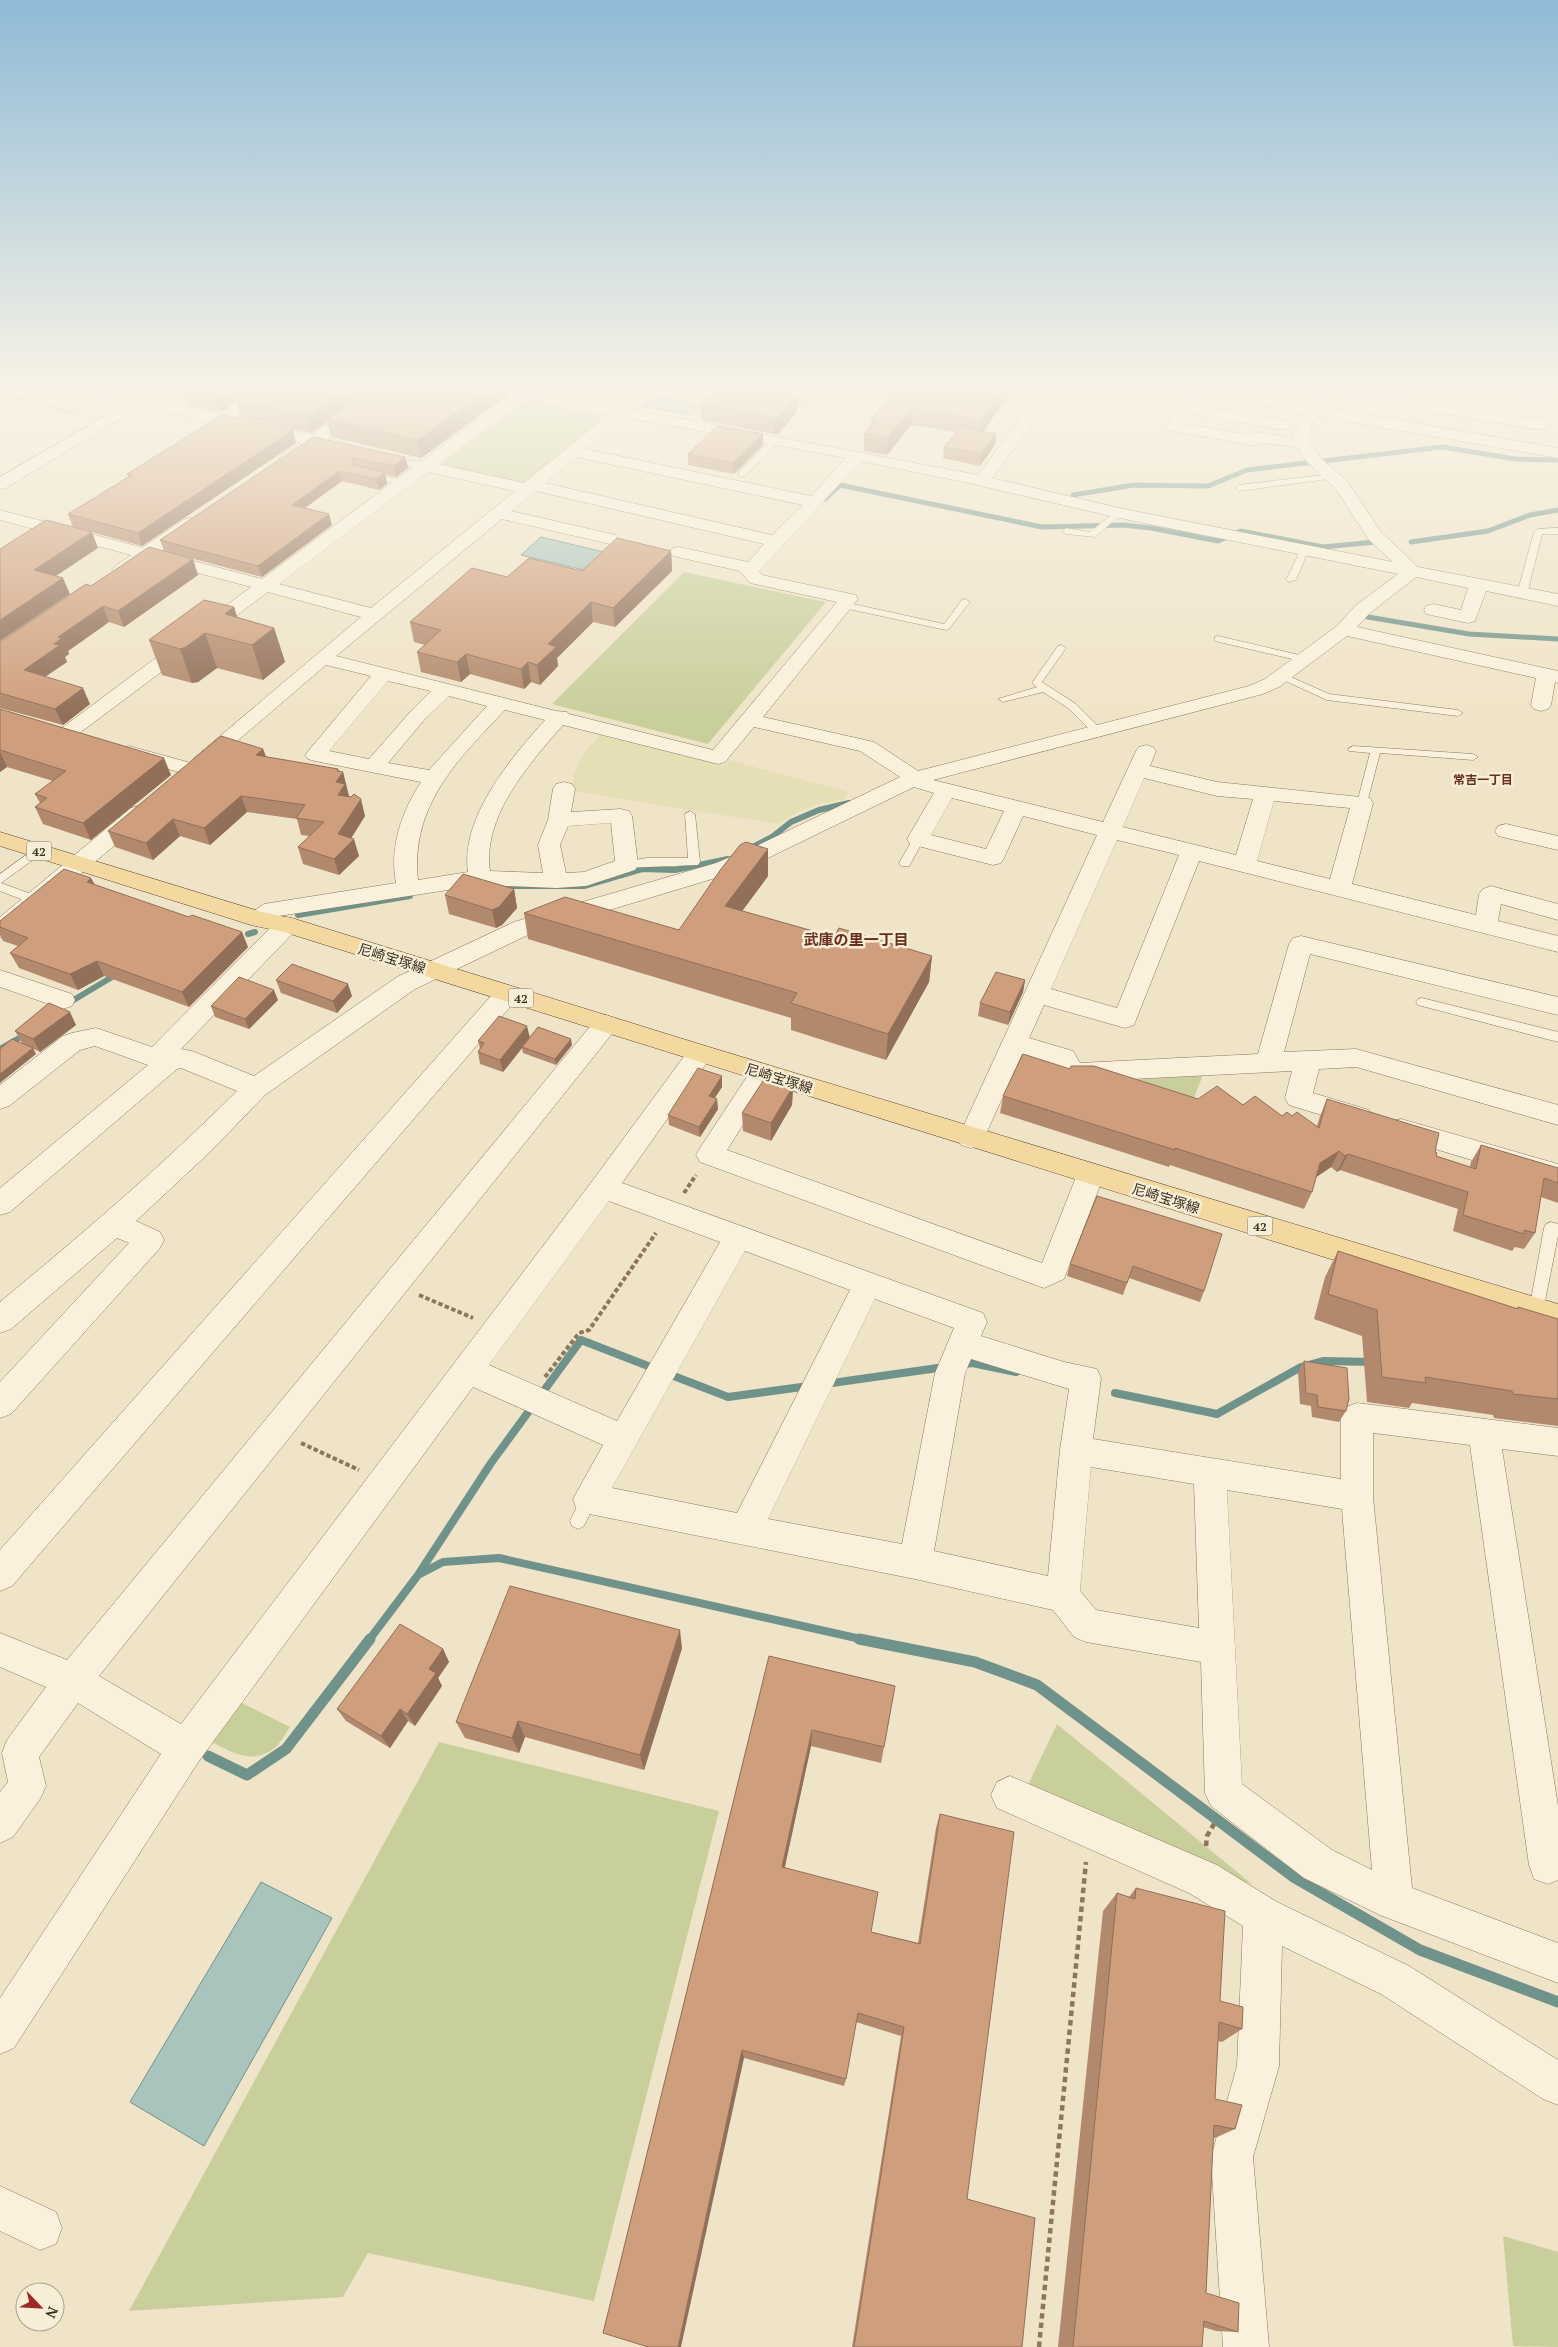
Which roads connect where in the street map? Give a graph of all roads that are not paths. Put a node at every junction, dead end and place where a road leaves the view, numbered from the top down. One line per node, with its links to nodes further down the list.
1 (385, 497): 27 (street)
2 (520, 497): 10 (street)
3 (574, 497): 18 (street)
4 (789, 497): 8 (street)
5 (820, 497): 8 (street)
6 (1044, 497): 11 (street)
7 (1349, 497): 23 (street)
8 (815, 502): 18 (street)
9 (206, 513): 21 (street)
10 (500, 513): 17 (street); 33 (street)
11 (1120, 514): 14 (lane); 19 (street)
12 (0, 515): 16 (street)
13 (66, 518): 16 (street)
14 (1066, 531)
15 (1558, 531): 28 (lane)
16 (42, 533): 21 (street)
17 (610, 538)
18 (776, 541): 22 (street)
19 (1304, 551): 23 (street); 25 (lane)
20 (679, 552): 22 (street)
21 (144, 555): 24 (street); 27 (street)
22 (752, 568): 31 (street)
23 (1412, 572): 26 (street); 34 (street)
24 (110, 577)
25 (1291, 580)
26 (1478, 586): 28 (street); 32 (street)
27 (265, 587): 33 (street); 59 (street)
28 (1522, 594): 29 (street)
29 (1558, 600)
30 (965, 602): 31 (lane)
31 (844, 606): 50 (street)
32 (1433, 610)
33 (376, 615): 37 (street)
34 (1344, 630): 38 (street); 40 (street)
35 (1218, 639): 38 (lane)
36 (1061, 648): 43 (lane)
37 (322, 658): 39 (street); 59 (street)
38 (1305, 659): 41 (street)
39 (384, 673): 42 (street); 58 (street)
40 (1552, 675): 46 (street)
41 (1282, 676): 47 (lane); 52 (street)
42 (446, 688): 45 (street); 58 (street)
43 (1045, 688): 44 (lane); 52 (lane)
44 (1003, 698)
45 (502, 702): 49 (street); 60 (street)
46 (1540, 705)
47 (1442, 711): 48 (lane); 51 (lane)
48 (1458, 713)
49 (560, 716): 50 (street); 80 (street)
50 (750, 720): 61 (street)
51 (1443, 722)
52 (1096, 730): 61 (street)
53 (1448, 741): 56 (lane)
54 (1353, 748): 55 (lane)
55 (1376, 750): 56 (lane); 65 (lane)
56 (1452, 755): 57 (lane)
57 (1473, 757)
58 (375, 765): 60 (street)
59 (193, 770): 77 (street)
60 (436, 778): 84 (street)
61 (915, 778): 63 (street); 93 (street)
62 (564, 789): 68 (street)
63 (946, 790): 66 (street); 72 (street)
64 (1265, 794): 65 (street); 70 (street); 79 (street)
65 (1362, 803): 85 (street)
66 (1016, 808): 70 (street); 72 (street)
67 (690, 814): 78 (lane)
68 (559, 820): 78 (street); 82 (street)
69 (1506, 831): 73 (street)
70 (1111, 832): 75 (street); 96 (street)
71 (0, 839): 74 (main road, 尼崎宝塚線 / 42)
72 (918, 839): 76 (lane)
73 (1558, 844)
74 (37, 851): 77 (main road, 尼崎宝塚線 / 42); 81 (lane)
75 (1191, 853): 79 (street); 96 (street)
76 (904, 863)
77 (78, 864): 86 (street); 88 (main road, 尼崎宝塚線 / 42)
78 (627, 865): 82 (street)
79 (1244, 866): 85 (street)
80 (480, 878): 82 (street); 84 (street)
81 (0, 880)
82 (556, 881)
83 (0, 887): 86 (lane)
84 (408, 888): 88 (street)
85 (1339, 889): 90 (street)
86 (35, 900): 91 (street)
87 (1558, 912): 90 (street)
88 (259, 919): 89 (main road, 尼崎宝塚線 / 42)
89 (287, 925): 93 (main road, 尼崎宝塚線 / 42); 104 (street)
90 (1486, 925): 92 (street)
91 (0, 929)
92 (1558, 944)
93 (434, 971): 95 (main road, 尼崎宝塚線 / 42); 108 (street)
94 (0, 978): 97 (street)
95 (507, 994): 100 (main road, 尼崎宝塚線 / 42); 133 (street)
96 (1037, 994): 102 (street)
97 (63, 1000)
98 (1422, 1002): 101 (lane)
99 (1558, 1006): 106 (street)
100 (606, 1024): 103 (main road, 尼崎宝塚線 / 42); 137 (street)
101 (1558, 1037)
102 (1014, 1043): 106 (street); 111 (street)
103 (700, 1054): 107 (main road, 尼崎宝塚線 / 42); 114 (street)
104 (163, 1060): 108 (street); 109 (street); 115 (street)
105 (1308, 1061): 106 (street); 110 (street); 113 (street)
106 (1268, 1063)
107 (763, 1073): 111 (main road, 尼崎宝塚線 / 42); 112 (street)
108 (256, 1088): 116 (street)
109 (0, 1099)
110 (1558, 1115)
111 (971, 1138): 112 (main road, 尼崎宝塚線 / 42)
112 (1090, 1175): 120 (main road, 尼崎宝塚線 / 42)
113 (1558, 1175)
114 (603, 1188): 118 (street); 123 (street)
115 (0, 1204)
116 (114, 1224): 121 (street); 124 (street)
117 (1558, 1230): 120 (lane)
118 (738, 1237): 119 (street); 126 (street)
119 (868, 1284): 122 (street); 131 (street)
120 (1547, 1314)
121 (0, 1320)
122 (956, 1359): 128 (street); 132 (street)
123 (467, 1370): 126 (street); 138 (street)
124 (0, 1404)
125 (1484, 1432): 127 (street); 130 (street); 139 (street)
126 (624, 1439): 131 (street)
127 (1558, 1442)
128 (1076, 1450): 129 (street); 134 (street)
129 (1210, 1472): 130 (street); 135 (street)
130 (1357, 1497): 143 (street)
131 (745, 1530): 132 (street)
132 (915, 1563): 134 (street)
133 (0, 1574)
134 (1063, 1596): 135 (street)
135 (1218, 1648): 143 (street)
136 (0, 1650): 137 (street)
137 (73, 1680): 138 (street); 141 (street)
138 (186, 1748): 146 (street)
139 (1546, 1773): 142 (street)
140 (1010, 1795): 144 (street)
141 (0, 1824)
142 (1548, 1866)
143 (1394, 1901): 145 (street)
144 (1263, 1916): 147 (street); 150 (street)
145 (1558, 1963)
146 (0, 2034)
147 (1558, 2084)
148 (0, 2208): 149 (street)
149 (40, 2228)
150 (1246, 2347)

